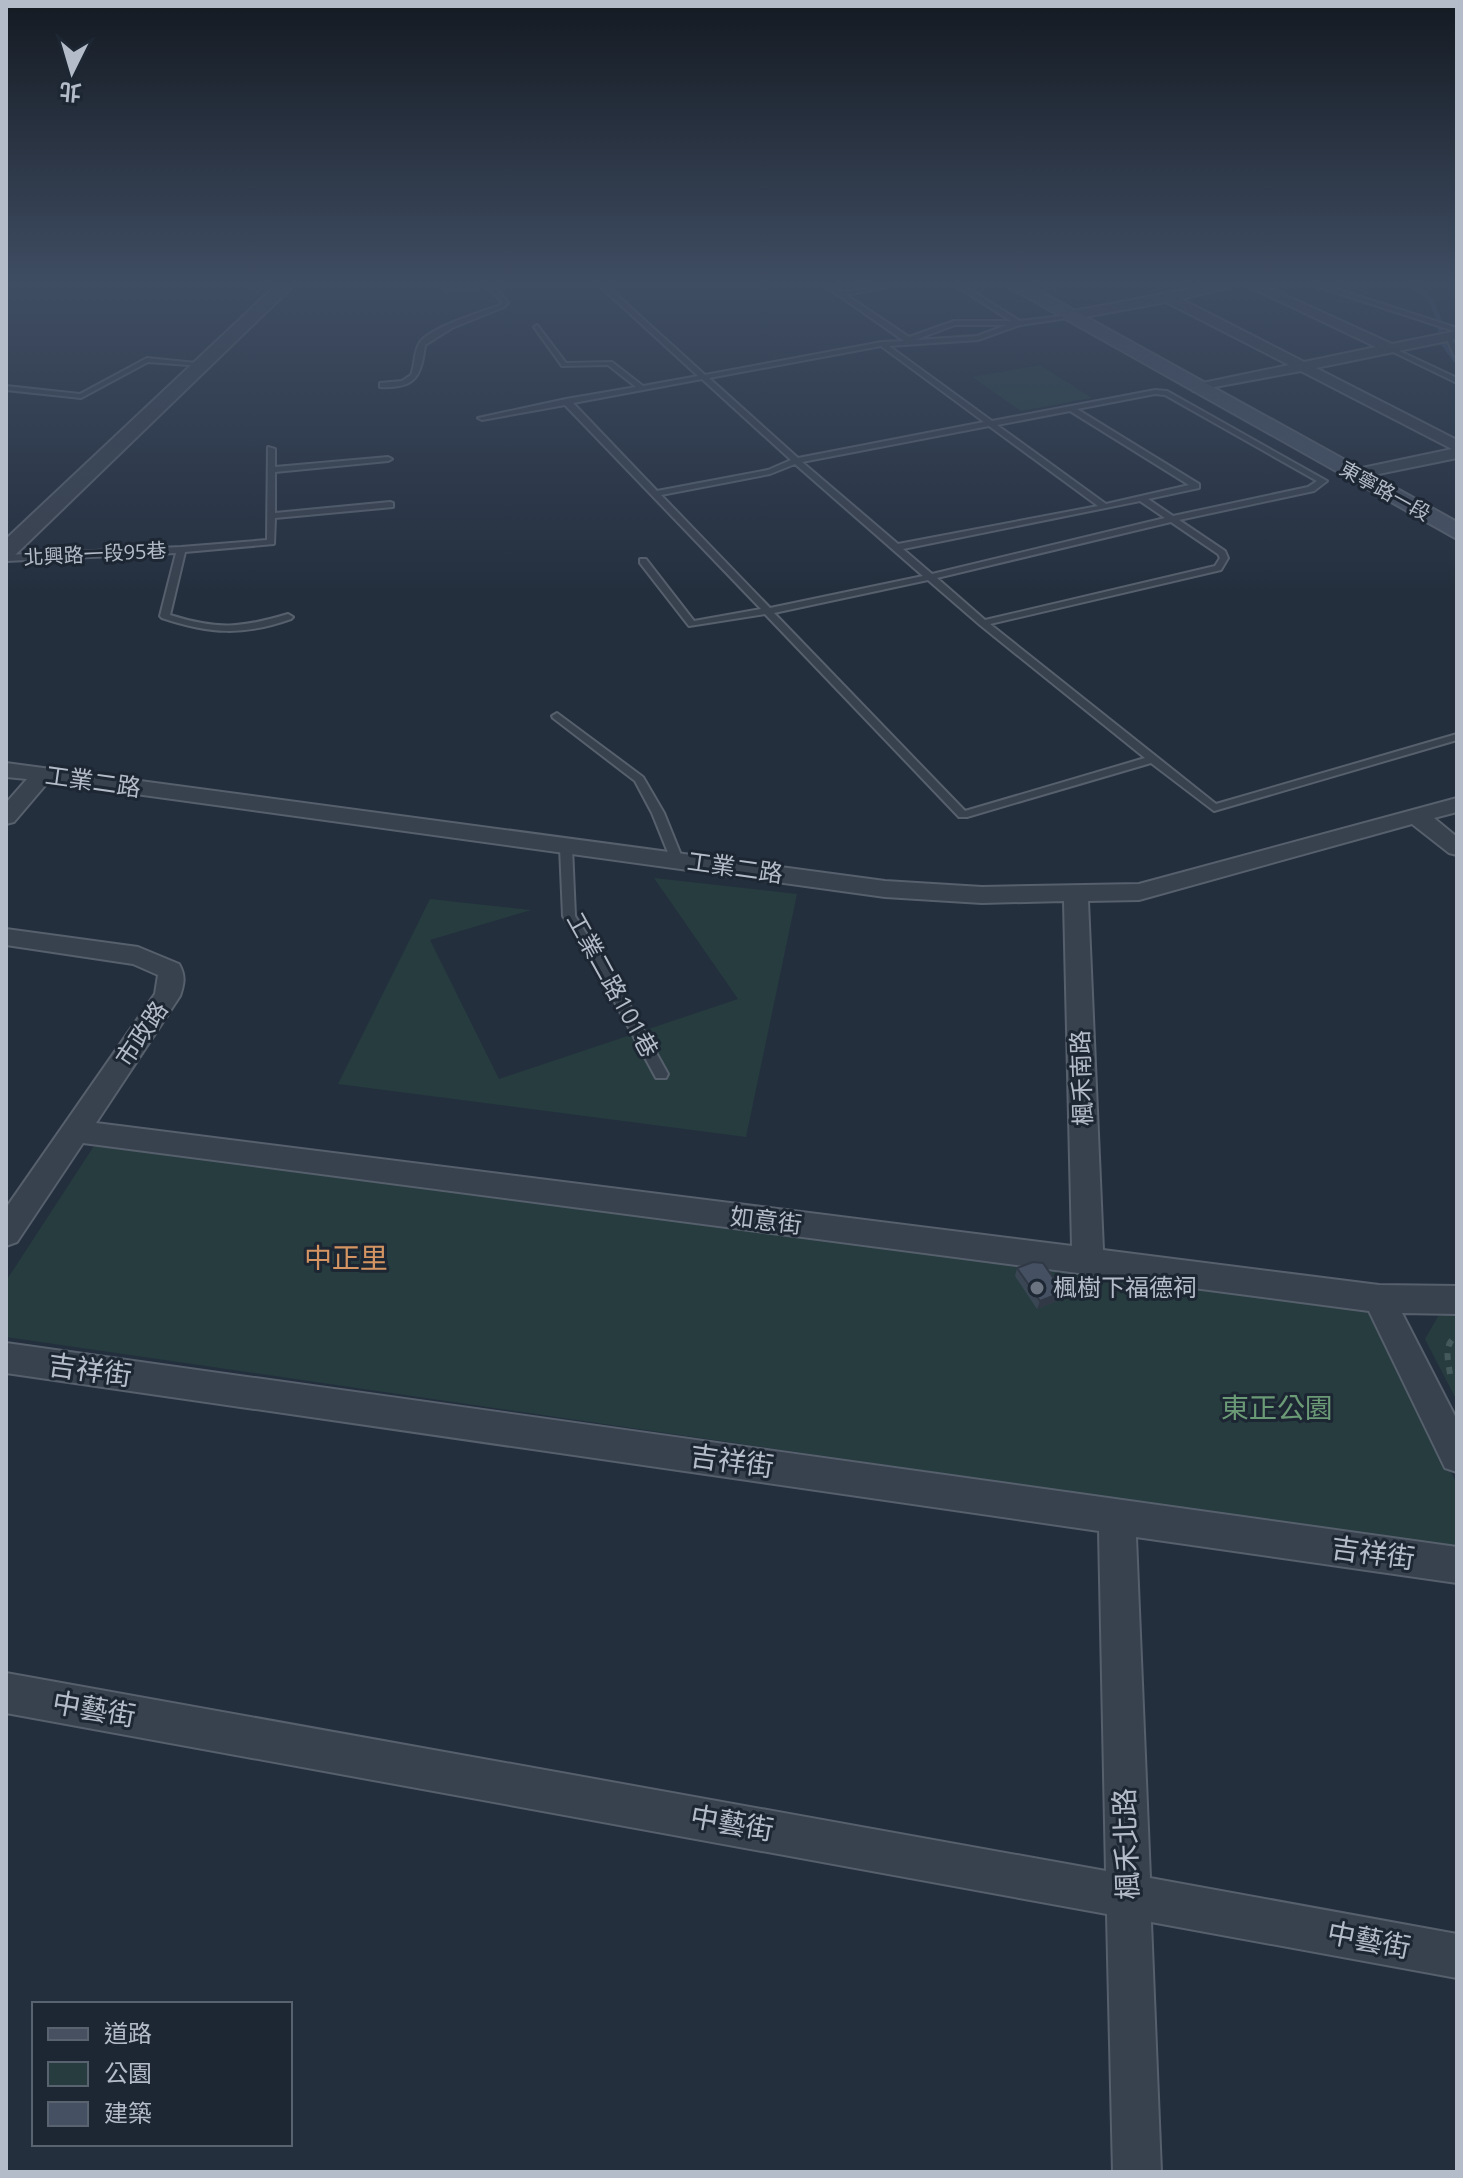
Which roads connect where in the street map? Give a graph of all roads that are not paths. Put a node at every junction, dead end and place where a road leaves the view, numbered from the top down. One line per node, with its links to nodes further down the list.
1 (12, 389): 2 (lane)
2 (94, 389)
3 (176, 389): 29 (street)
4 (637, 389): 9 (lane)
5 (718, 389): 17 (lane)
6 (943, 389): 12 (lane)
7 (1199, 389): 19 (main road, 東寧路一段)
8 (1347, 389): 13 (street)
9 (566, 401): 11 (lane); 20 (lane)
10 (1072, 409): 12 (lane); 21 (lane); 25 (lane)
11 (482, 418)
12 (993, 425): 17 (lane); 23 (lane)
13 (1457, 446)
14 (271, 449): 18 (lane)
15 (1457, 453): 19 (street)
16 (388, 459): 18 (lane)
17 (796, 461): 20 (lane); 27 (lane)
18 (272, 470): 24 (lane)
19 (1354, 474): 26 (main road, 東寧路一段)
20 (654, 494): 33 (lane)
21 (1142, 499): 23 (lane); 25 (lane)
22 (390, 505): 24 (lane)
23 (1105, 507): 27 (lane)
24 (272, 516): 28 (lane)
25 (1173, 521): 32 (lane); 35 (lane)
26 (1457, 532)
27 (898, 547): 32 (lane)
28 (181, 550): 30 (lane, 北興路一段95巷); 34 (lane, 北興路一段95巷)
29 (6, 551)
30 (6, 558)
31 (643, 561): 33 (lane)
32 (930, 575): 33 (lane); 35 (lane)
33 (767, 612): 38 (lane)
34 (288, 617)
35 (983, 623): 38 (lane)
36 (557, 716): 46 (lane)
37 (1457, 737): 38 (lane)
38 (1154, 759)
39 (6, 770): 40 (street, 工業二路)
40 (43, 775): 43 (street); 44 (street, 工業二路)
41 (1457, 805): 42 (street, 工業二路)
42 (1416, 816): 45 (street); 47 (street, 工業二路)
43 (6, 817)
44 (566, 847): 46 (street, 工業二路); 49 (lane, 工業二路101巷)
45 (1457, 848)
46 (677, 860): 47 (street, 工業二路)
47 (1076, 894): 52 (street, 楓禾南路)
48 (6, 937): 50 (street, 市政路)
49 (661, 1074)
50 (76, 1131): 51 (street, 市政路); 52 (street, 如意街)
51 (6, 1233)
52 (1088, 1263): 53 (street, 如意街)
53 (1379, 1299): 54 (street, 如意街); 56 (street)
54 (1457, 1300)
55 (6, 1358): 57 (street, 吉祥街)
56 (1457, 1456)
57 (1117, 1516): 58 (street, 吉祥街); 60 (street, 楓禾北路)
58 (1457, 1565)
59 (6, 1693): 60 (street, 中藝街)
60 (1127, 1894): 61 (street, 中藝街); 62 (street, 楓禾北路)
61 (1457, 1956)
62 (1137, 2172)

